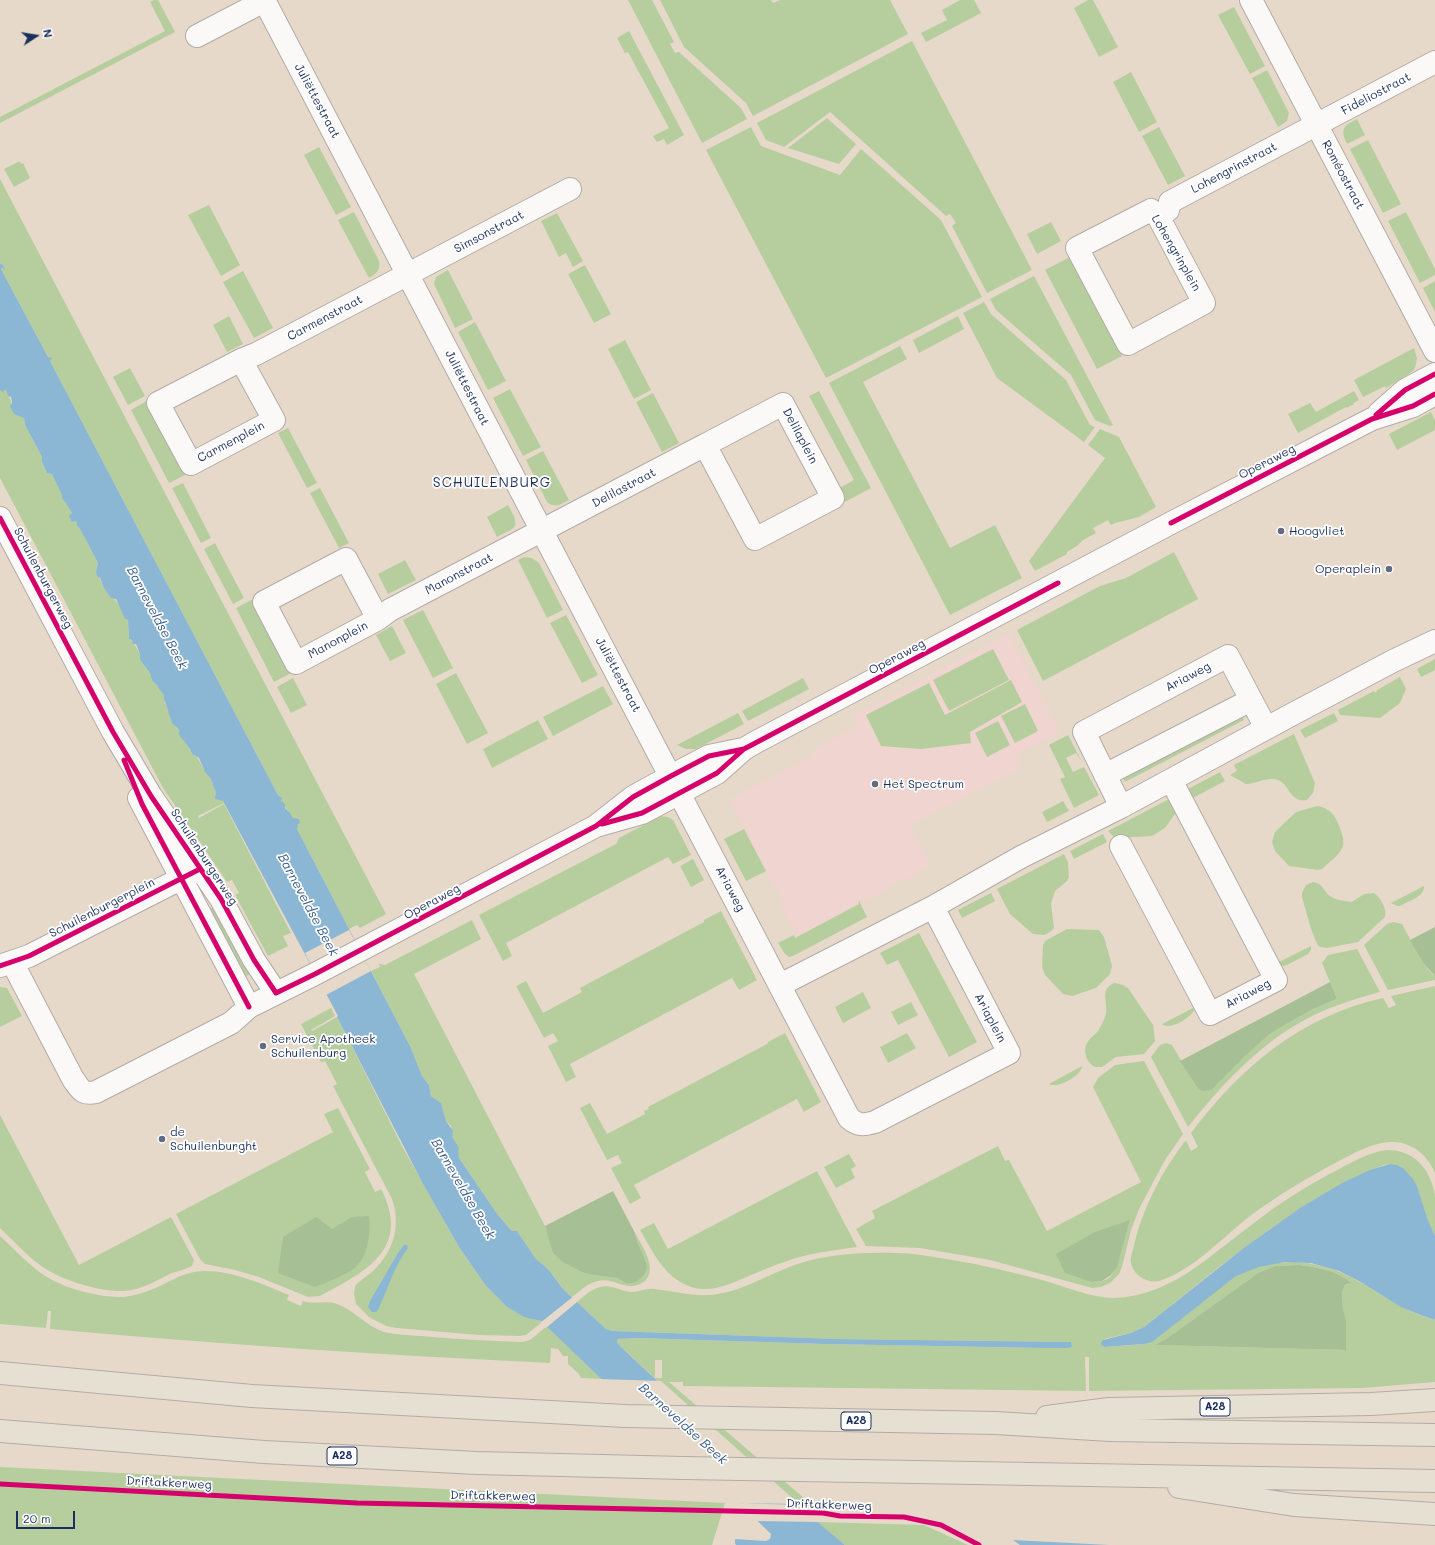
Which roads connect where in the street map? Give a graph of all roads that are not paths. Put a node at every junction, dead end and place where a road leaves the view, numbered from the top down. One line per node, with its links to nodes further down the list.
1 (1251, 0): 5 (street, Roméostraat)
2 (264, 1): 3 (street); 8 (street, Juliëttestraat)
3 (197, 36)
4 (1435, 62): 5 (street, Fideliostraat)
5 (1316, 125): 7 (street, Lohengrinstraat); 9 (street, Roméostraat)
6 (570, 189): 8 (street, Simsonstraat)
7 (1158, 216): 7 (street, Lohengrinplein)
8 (408, 275): 10 (street, Carmenstraat); 16 (street, Juliëttestraat)
9 (1435, 351)
10 (241, 360): 10 (street, Carmenplein)
11 (1435, 374): 13 (street, Operaweg)
12 (1435, 394): 13 (street, Operaweg)
13 (1372, 419): 24 (street, Operaweg)
14 (705, 445): 14 (street, Delilaplein); 16 (street, Delilastraat)
15 (0, 518): 17 (street, Schuilenburgerweg)
16 (542, 531): 18 (street, Manonstraat); 24 (street, Juliëttestraat)
17 (7, 549): 27 (street, Schuilenburgerweg)
18 (378, 619): 18 (street, Manonplein)
19 (1435, 641): 21 (street)
20 (1251, 700): 21 (street, Ariaweg); 22 (street); 22 (street, Ariaweg)
21 (1266, 728): 23 (street)
22 (1105, 775): 25 (street, Ariaweg)
23 (1171, 780): 25 (street); 26 (street, Ariaweg)
24 (675, 784): 30 (street, Ariaweg); 31 (street, Operaweg)
25 (1121, 807): 28 (street)
26 (1121, 846)
27 (191, 874): 29 (street, Schuilenburgerplein); 31 (street, Schuilenburgerweg); 32 (street, Schuilenburgerweg)
28 (933, 907): 30 (street); 30 (street, Ariaplein)
29 (6, 964): 32 (street, Schuilenburgerplein)
30 (780, 986)
31 (276, 993): 32 (street, Schuilenburgerplein)
32 (249, 1007)
33 (0, 1373): 35 (highway, A28)
34 (1435, 1400): 35 (highway, A28)
35 (996, 1423): 37 (highway, A28)
36 (0, 1431): 38 (highway, A28)
37 (1435, 1435)
38 (1093, 1474): 39 (highway, A28); 40 (highway, A28)
39 (1435, 1481)
40 (1435, 1514)

